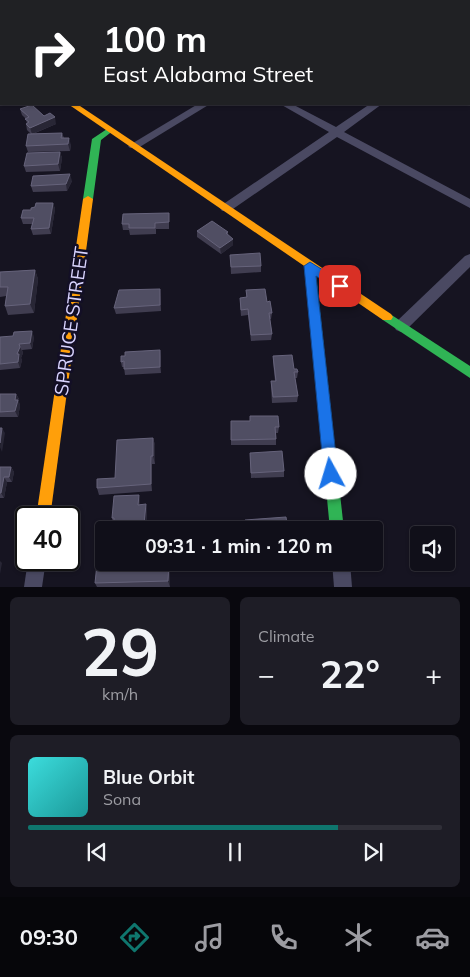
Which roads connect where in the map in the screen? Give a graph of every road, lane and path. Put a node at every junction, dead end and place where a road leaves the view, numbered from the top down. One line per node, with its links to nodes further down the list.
1 (73, 105): 5 (street)
2 (203, 105): 7 (street)
3 (287, 105): 6 (street)
4 (376, 105): 6 (street)
5 (110, 130): 7 (street); 14 (street, SPRUCE STREET)
6 (336, 132): 8 (street); 9 (street)
7 (134, 146): 9 (street)
8 (470, 204)
9 (226, 208): 11 (street)
10 (470, 259): 12 (street)
11 (310, 266): 12 (street); 15 (street)
12 (401, 326): 13 (street)
13 (470, 373)
14 (45, 506)
15 (336, 521)
16 (35, 571): 18 (street)
17 (342, 571): 19 (street)
18 (33, 587)
19 (343, 587)

